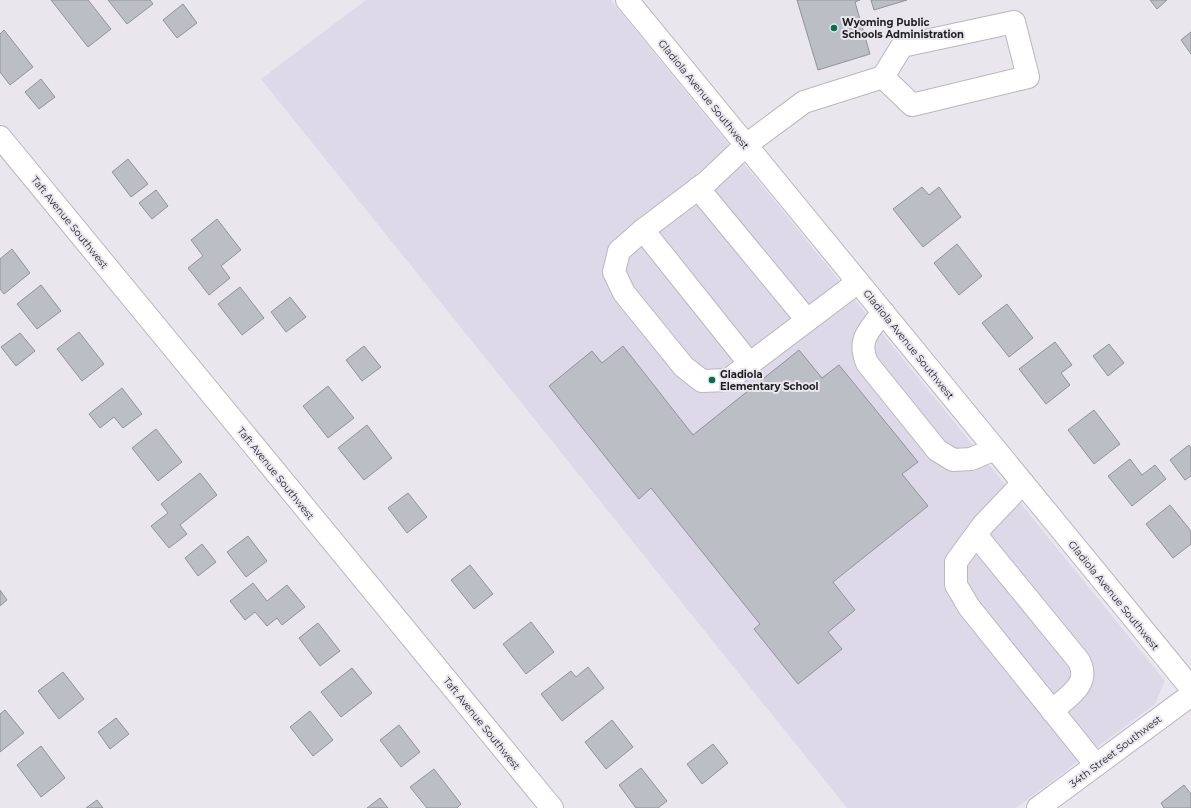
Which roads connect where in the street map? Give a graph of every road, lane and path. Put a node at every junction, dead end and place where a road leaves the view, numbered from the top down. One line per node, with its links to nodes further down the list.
1 (627, 0): 4 (street, Gladiola Avenue Southwest)
2 (883, 77): 2 (street); 4 (street)
3 (0, 137): 18 (street, Taft Avenue Southwest)
4 (746, 145): 5 (street); 7 (street, Gladiola Avenue Southwest)
5 (698, 188): 6 (street); 9 (street)
6 (643, 230): 10 (street); 10 (street)
7 (858, 282): 8 (street, Gladiola Avenue Southwest); 9 (street)
8 (883, 312): 11 (street, Gladiola Avenue Southwest); 11 (street)
9 (807, 320): 10 (street)
10 (750, 364)
11 (995, 449): 12 (street, Gladiola Avenue Southwest)
12 (1023, 483): 13 (street); 14 (street, Gladiola Avenue Southwest)
13 (976, 535): 16 (street); 16 (street)
14 (1191, 688)
15 (1191, 695): 17 (street, 34th Street Southwest)
16 (1052, 711): 17 (street)
17 (1096, 765): 19 (street, 34th Street Southwest)
18 (552, 808)
19 (1038, 808)

